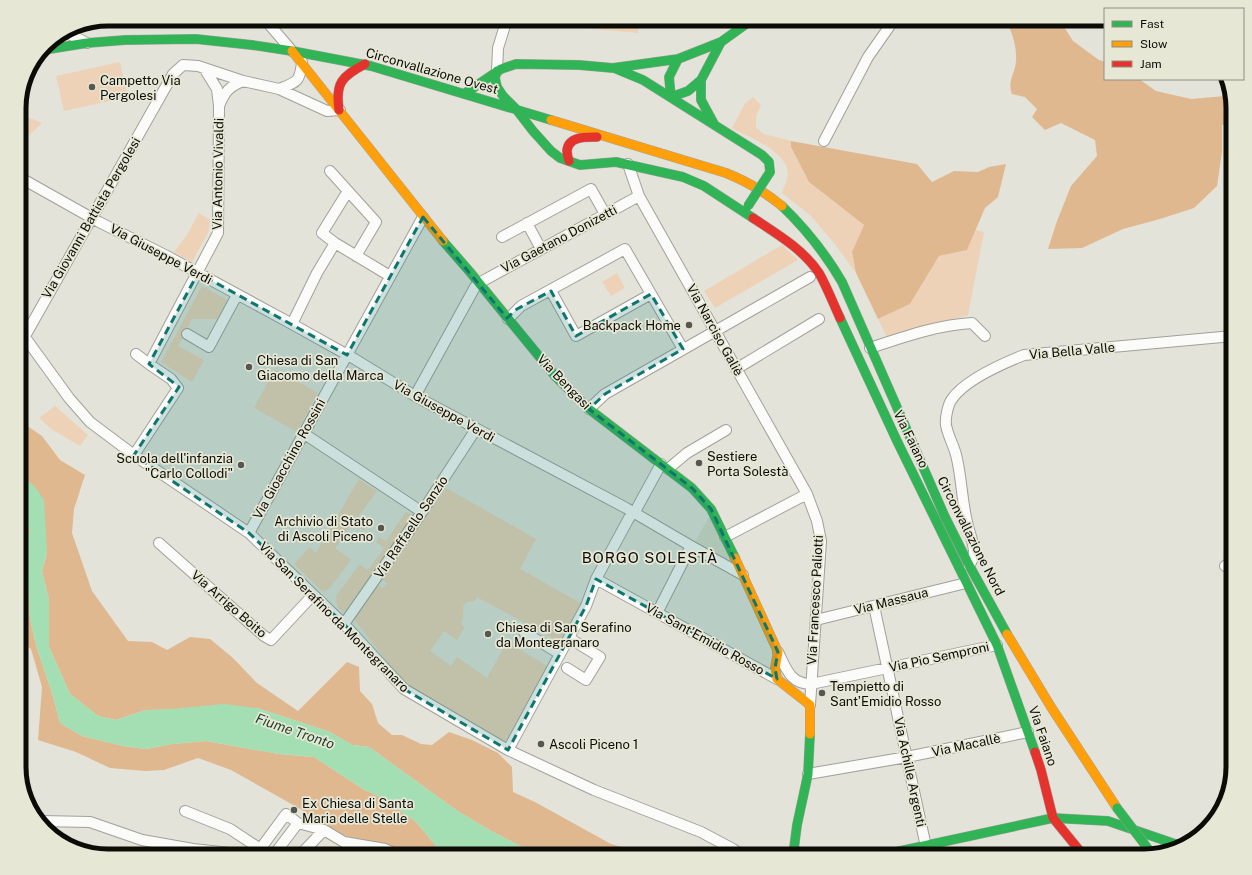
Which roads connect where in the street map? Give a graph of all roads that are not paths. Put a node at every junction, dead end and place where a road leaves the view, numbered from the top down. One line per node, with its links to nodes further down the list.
1 (270, 26): 9 (street)
2 (505, 26): 15 (street)
3 (743, 26): 6 (main road)
4 (889, 26): 26 (street)
5 (71, 35): 7 (street)
6 (721, 42): 10 (main road); 16 (main road)
7 (87, 43): 8 (main road, Circonvallazione Ovest); 9 (main road, Circonvallazione Ovest)
8 (51, 49)
9 (292, 51): 11 (main road, Via Bengasi); 12 (main road, Circonvallazione Ovest)
10 (678, 59): 14 (main road); 20 (main road)
11 (302, 62): 18 (street); 23 (main road, Via Bengasi)
12 (365, 64): 19 (main road, Circonvallazione Ovest); 23 (main road)
13 (204, 68): 17 (street); 21 (street); 37 (street, Via Giovanni Battista Pergolesi)
14 (613, 68): 15 (main road); 20 (main road)
15 (498, 70): 19 (main road); 22 (main road, Via Faiano)
16 (701, 80): 20 (main road); 24 (main road)
17 (243, 81): 18 (street); 21 (street, Via Antonio Vivaldi)
18 (280, 89): 23 (street)
19 (464, 94): 22 (main road, Circonvallazione Ovest)
20 (671, 97): 24 (main road)
21 (219, 106): 43 (street, Via Antonio Vivaldi)
22 (516, 108): 25 (main road, Circonvallazione Ovest); 27 (main road, Via Faiano)
23 (340, 110): 36 (main road, Via Bengasi)
24 (714, 124): 33 (main road, bridge)
25 (608, 138): 27 (main road); 35 (main road, Circonvallazione Ovest)
26 (824, 141)
27 (569, 161): 28 (main road, Via Faiano)
28 (628, 164): 32 (street, Via Narciso Galiè); 33 (main road, Via Faiano)
29 (330, 171): 31 (street)
30 (26, 181): 37 (street, Via Giuseppe Verdi)
31 (348, 191): 40 (street); 42 (street)
32 (639, 196): 34 (street, Via Gaetano Donizetti); 54 (street, Via Narciso Galiè)
33 (747, 209): 82 (main road, Via Faiano)
34 (605, 214): 38 (street); 41 (street, Via Gaetano Donizetti)
35 (793, 216): 59 (main road, Circonvallazione Nord)
36 (423, 217): 44 (street, Via Gioacchino Rossini); 46 (main road, Via Bengasi)
37 (92, 218): 43 (street, Via Giuseppe Verdi); 53 (street, Via Giovanni Battista Pergolesi)
38 (527, 223): 39 (street); 41 (street)
39 (502, 237)
40 (335, 243): 42 (street); 52 (street)
41 (541, 249): 46 (street, Via Gaetano Donizetti)
42 (356, 256): 44 (street)
43 (198, 273): 49 (street, Via Giuseppe Verdi); 63 (street, Via Antonio Vivaldi)
44 (390, 276): 62 (street, Via Gioacchino Rossini)
45 (810, 276): 54 (street)
46 (479, 283): 50 (main road, Via Bengasi); 65 (street)
47 (550, 291): 48 (street); 48 (street); 50 (street)
48 (651, 294): 60 (street)
49 (237, 295): 52 (street, Via Giuseppe Verdi); 55 (street)
50 (508, 319): 66 (main road, Via Bengasi)
51 (819, 319): 64 (street)
52 (292, 324): 62 (street, Via Giuseppe Verdi)
53 (26, 326)
54 (715, 331): 60 (street); 64 (street, Via Narciso Galiè)
55 (186, 334)
56 (985, 336): 59 (street)
57 (1226, 337): 79 (street, Via Bella Valle)
58 (26, 339): 70 (street, Via San Serafino da Montegranaro)
59 (870, 348): 79 (main road, Circonvallazione Nord)
60 (683, 349): 66 (street)
61 (136, 354): 63 (street)
62 (347, 355): 65 (street, Via Giuseppe Verdi); 69 (street, Via Gioacchino Rossini)
63 (150, 364): 70 (street)
64 (736, 369): 72 (street, Via Narciso Galiè)
65 (415, 396): 67 (street, Via Giuseppe Verdi)
66 (589, 409): 71 (main road, Via Bengasi)
67 (476, 429): 73 (street, Via Raffaello Sanzio); 74 (street, Via Giuseppe Verdi)
68 (726, 430): 71 (street)
69 (304, 433): 73 (street); 75 (street, Via Gioacchino Rossini)
70 (134, 454): 75 (street, Via San Serafino da Montegranaro)
71 (664, 466): 74 (street); 76 (main road, Via Bengasi)
72 (807, 494): 76 (street); 86 (street, Via Francesco Paliotti)
73 (422, 512): 87 (street, Via Raffaello Sanzio)
74 (634, 512): 78 (street, Via Giuseppe Verdi); 81 (street)
75 (249, 533): 83 (street, Via San Serafino da Montegranaro)
76 (725, 537): 80 (main road, Via Bengasi)
77 (159, 543): 83 (street, Via Arrigo Boito)
78 (691, 546): 80 (street, Via Giuseppe Verdi); 85 (street)
79 (969, 566): 123 (main road, Circonvallazione Nord, bridge)
80 (743, 575): 91 (main road, Via Bengasi)
81 (596, 579): 85 (street, Via Sant'Emidio Rosso); 89 (street)
82 (966, 583): 84 (street, Via Massaua); 90 (main road, Via Faiano)
83 (314, 595): 87 (street, Via San Serafino da Montegranaro)
84 (874, 606): 86 (street, Via Massaua); 94 (street, Via Achille Argenti)
85 (657, 613): 95 (street, Via Sant'Emidio Rosso)
86 (816, 620): 96 (street, Via Francesco Paliotti)
87 (344, 624): 99 (street, Via San Serafino da Montegranaro)
88 (524, 632): 92 (street)
89 (569, 638): 92 (street); 93 (street)
90 (996, 645): 94 (street, Via Pio Semproni); 98 (main road, Via Faiano)
91 (778, 652): 95 (main road); 96 (street, Via Bengasi)
92 (558, 658): 99 (street)
93 (567, 668)
94 (888, 668): 96 (street, Via Pio Semproni); 100 (street, Via Achille Argenti)
95 (778, 678): 97 (main road, Via Sant'Emidio Rosso)
96 (811, 684): 97 (street, Via Francesco Paliotti)
97 (810, 705): 101 (main road)
98 (1028, 732): 100 (street, Via Macallè); 102 (main road, Via Faiano)
99 (508, 750): 118 (street, Via San Serafino da Montegranaro)
100 (907, 757): 101 (street, Via Macallè); 111 (street, Via Achille Argenti)
101 (808, 774): 119 (main road)
102 (1046, 790): 104 (main road, Via Faiano); 107 (main road)
103 (185, 811): 113 (street)
104 (1053, 818): 107 (main road); 109 (main road); 110 (main road)
105 (46, 821): 112 (street)
106 (298, 823): 108 (street); 114 (street); 115 (street)
107 (1029, 823): 109 (main road); 111 (main road)
108 (324, 830): 116 (street); 117 (street)
109 (1068, 836): 122 (main road)
110 (1174, 843)
111 (926, 845): 120 (main road); 121 (street, Via Achille Argenti)
112 (193, 849)
113 (254, 849)
114 (260, 849)
115 (278, 849)
116 (306, 849)
117 (384, 849)
118 (733, 849)
119 (795, 849)
120 (908, 849)
121 (927, 849)
122 (1078, 849)
123 (1148, 849)

